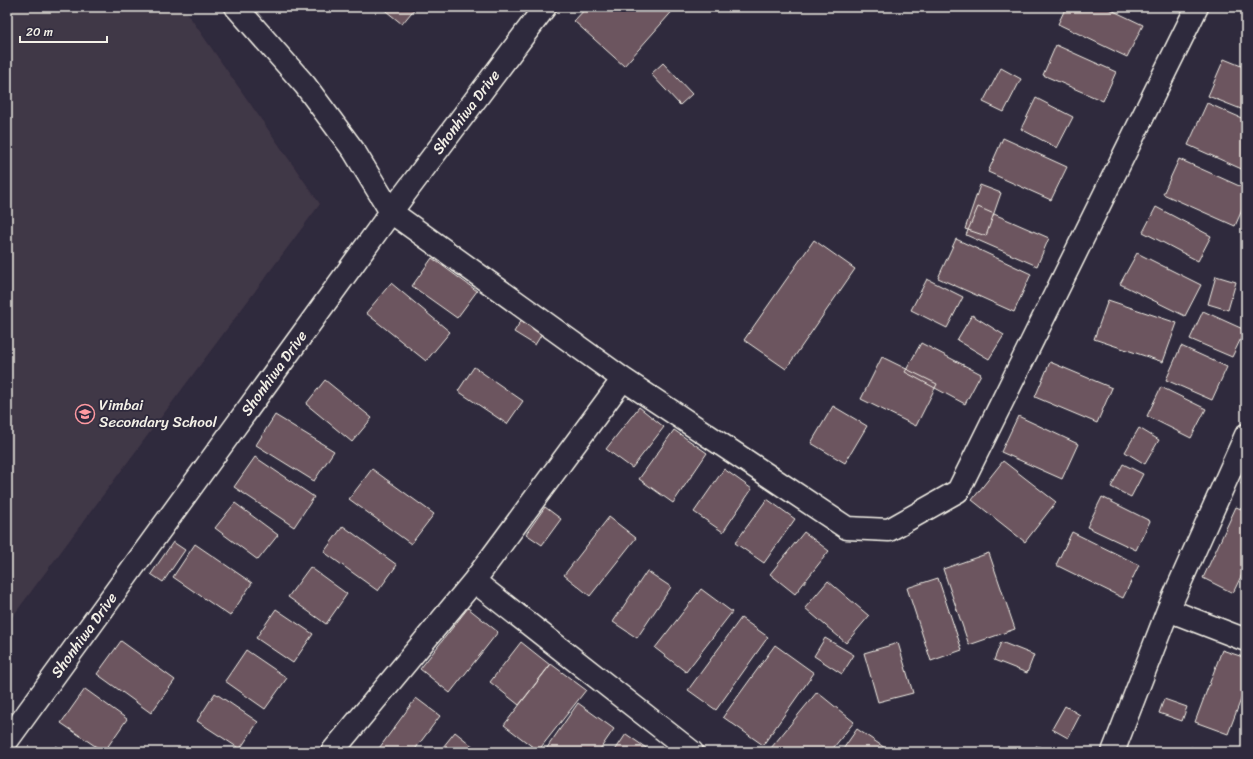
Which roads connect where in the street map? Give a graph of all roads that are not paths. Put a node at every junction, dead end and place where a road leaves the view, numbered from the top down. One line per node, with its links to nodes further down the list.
1 (236, 7): 4 (street)
2 (545, 7): 4 (street, Shonhiwa Drive)
3 (1197, 7): 5 (street)
4 (391, 212): 5 (street); 10 (street, Shonhiwa Drive)
5 (624, 379): 7 (street)
6 (1246, 435): 8 (street)
7 (474, 581): 11 (street); 12 (street)
8 (1168, 610): 9 (street); 13 (street)
9 (1246, 640)
10 (7, 741)
11 (332, 752)
12 (692, 752)
13 (1113, 752)

